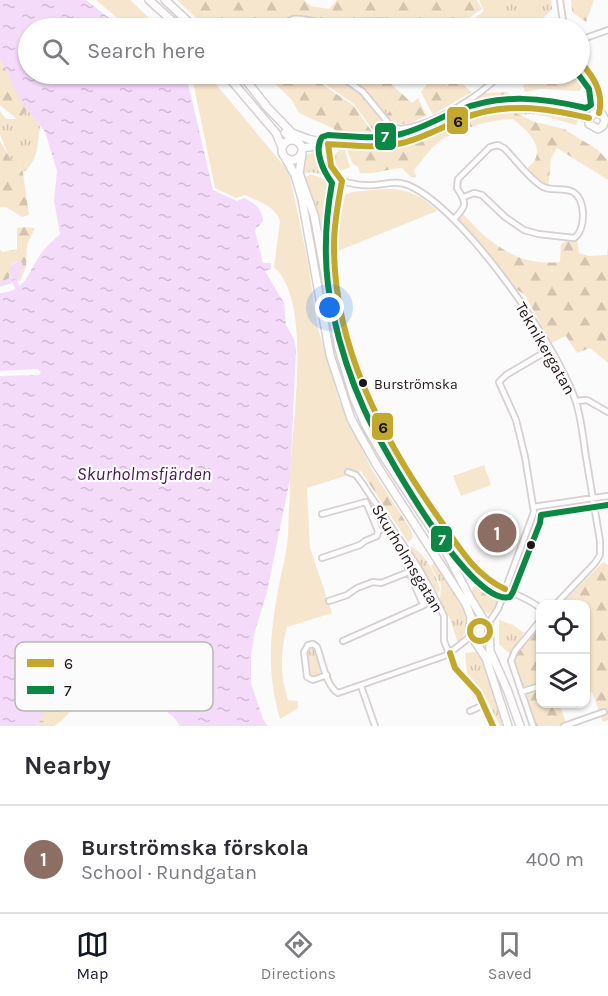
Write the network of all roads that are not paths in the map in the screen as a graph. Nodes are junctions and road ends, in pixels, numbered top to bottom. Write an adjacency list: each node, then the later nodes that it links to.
1 (149, 0): 4 (main road)
2 (165, 0): 5 (main road)
3 (560, 0): 6 (street)
4 (169, 18)
5 (184, 18)
6 (563, 18)
7 (608, 30): 8 (street)
8 (590, 36)
9 (590, 74): 15 (street)
10 (234, 84): 20 (main road)
11 (249, 84): 14 (main road)
12 (352, 84): 13 (street)
13 (489, 84)
14 (265, 105): 18 (main road); 19 (main road)
15 (599, 113): 16 (main road); 17 (main road)
16 (589, 118): 17 (main road); 19 (main road)
17 (605, 128)
18 (296, 140): 20 (main road); 21 (main road)
19 (328, 144): 21 (main road); 24 (street)
20 (282, 147): 22 (main road)
21 (302, 151): 22 (main road); 23 (main road)
22 (286, 159): 23 (main road)
23 (297, 174): 25 (main road)
24 (342, 181): 27 (street, Teknikergatan); 45 (street)
25 (300, 183): 51 (main road); 52 (main road)
26 (464, 196): 26 (street); 27 (street)
27 (454, 219): 29 (street, Teknikergatan)
28 (540, 355): 35 (street)
29 (576, 401): 30 (street); 33 (street, Teknikergatan)
30 (608, 412)
31 (348, 472): 34 (street, Skurholmsgatan)
32 (608, 496): 33 (street)
33 (593, 498): 35 (street); 40 (street, Teknikergatan)
34 (376, 504): 36 (street); 38 (street, Skurholmsgatan)
35 (533, 507): 45 (street)
36 (368, 508): 37 (street); 39 (street)
37 (322, 514)
38 (390, 526): 39 (street); 43 (street, Skurholmsgatan)
39 (378, 531): 42 (street)
40 (600, 555): 41 (street); 47 (street)
41 (606, 557)
42 (322, 558)
43 (413, 560): 44 (street); 46 (street, Skurholmsgatan)
44 (409, 572): 48 (street); 49 (street)
45 (506, 590): 50 (street); 51 (street)
46 (434, 597): 49 (street); 57 (street, Skurholmsgatan)
47 (560, 600)
48 (329, 601)
49 (422, 602): 56 (street)
50 (536, 605)
51 (486, 623): 52 (main road); 54 (main road)
52 (470, 626): 55 (main road)
53 (536, 626): 61 (street)
54 (490, 633): 55 (main road); 68 (main road)
55 (472, 638): 57 (street); 67 (main road)
56 (344, 641)
57 (450, 653): 59 (street); 62 (street, Skurholmsgatan)
58 (327, 675): 58 (street); 59 (street)
59 (361, 686): 65 (street)
60 (536, 687): 61 (street)
61 (521, 692): 69 (street)
62 (484, 705): 63 (street); 66 (street, Skurholmsgatan)
63 (470, 711)
64 (604, 712): 70 (street)
65 (375, 726)
66 (493, 726)
67 (508, 726)
68 (520, 726)
69 (532, 726)
70 (564, 726)

